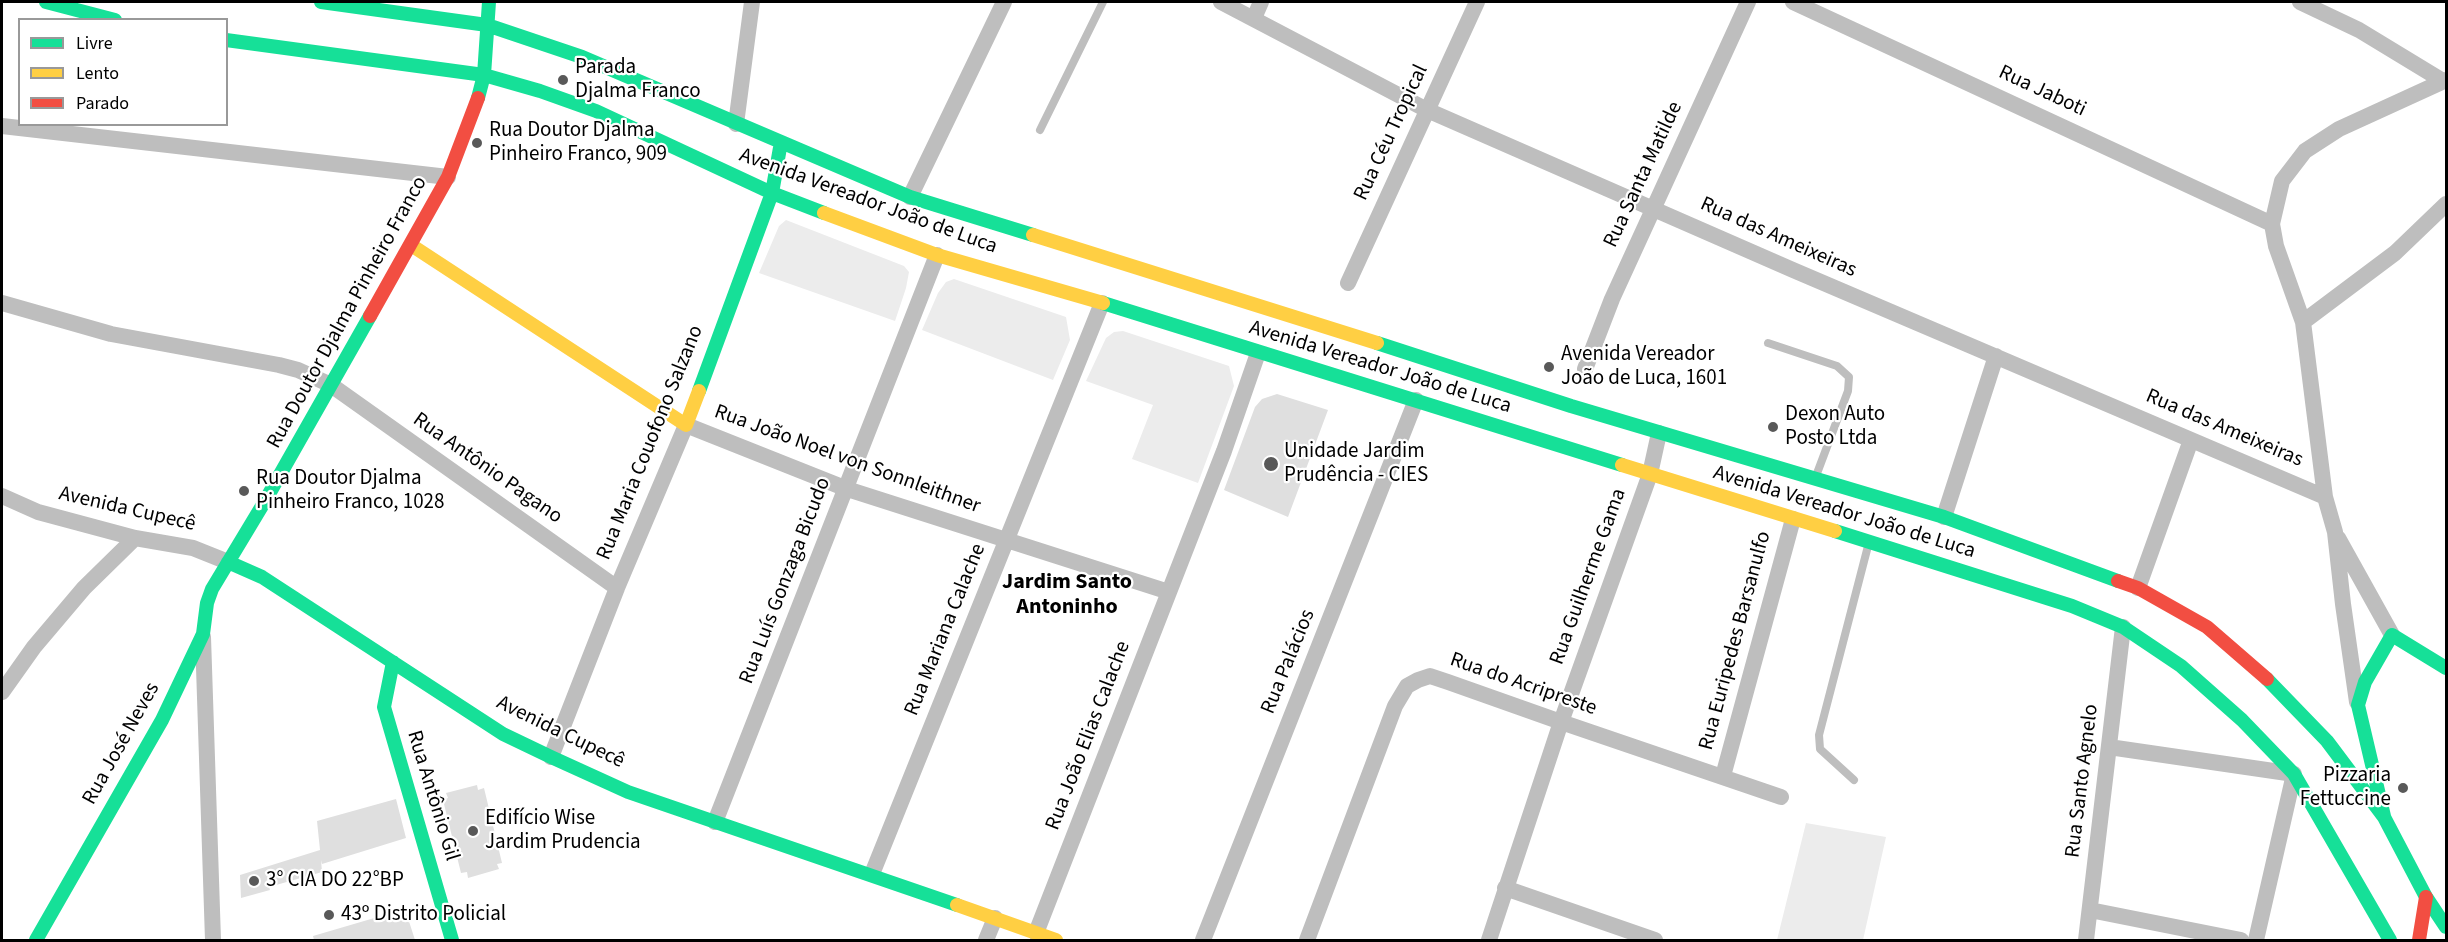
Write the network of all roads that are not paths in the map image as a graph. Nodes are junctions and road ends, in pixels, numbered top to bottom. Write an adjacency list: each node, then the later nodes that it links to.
1 (46, 2): 13 (main road)
2 (321, 2): 15 (main road, Avenida Vereador João de Luca)
3 (489, 2): 15 (main road)
4 (752, 2): 20 (street)
5 (1005, 2): 26 (street)
6 (1103, 2): 22 (lane)
7 (1221, 2): 14 (street, Rua das Ameixeiras)
8 (1261, 2): 14 (street)
9 (1478, 2): 19 (street, Rua Céu Tropical)
10 (1748, 2): 28 (street, Rua Santa Matilde)
11 (1793, 2): 29 (street, Rua Jaboti)
12 (2300, 2): 18 (street)
13 (107, 18)
14 (1254, 18): 19 (street, Rua das Ameixeiras)
15 (487, 25): 17 (main road, Rua Doutor Djalma Pinheiro Franco); 20 (main road, Avenida Vereador João de Luca)
16 (228, 40): 17 (main road, Avenida Vereador João de Luca)
17 (484, 75): 24 (main road, Rua Doutor Djalma Pinheiro Franco); 25 (main road, Avenida Vereador João de Luca)
18 (2445, 80): 29 (street)
19 (1427, 110): 28 (street, Rua das Ameixeiras); 32 (street, Rua Céu Tropical)
20 (736, 124): 23 (main road, Avenida Vereador João de Luca)
21 (2, 126): 24 (street)
22 (1040, 130)
23 (781, 142): 25 (main road, Rua Maria Couofono Salzano); 26 (main road, Avenida Vereador João de Luca)
24 (448, 177): 30 (main road, Rua Doutor Djalma Pinheiro Franco)
25 (772, 193): 31 (main road, Avenida Vereador João de Luca); 42 (main road, Rua Maria Couofono Salzano)
26 (910, 197): 43 (main road, Avenida Vereador João de Luca)
27 (2446, 204): 35 (street)
28 (1653, 207): 38 (street, Rua das Ameixeiras); 39 (street, Rua Santa Matilde)
29 (2272, 224): 35 (street)
30 (411, 245): 40 (main road, Rua Doutor Djalma Pinheiro Franco); 42 (main road, Rua João Noel von Sonnleithner)
31 (937, 255): 34 (main road, Avenida Vereador João de Luca); 47 (street, Rua Luís Gonzaga Bicudo)
32 (1348, 284)
33 (2, 303): 40 (street, Rua Antônio Pagano)
34 (1102, 303): 37 (main road, Avenida Vereador João de Luca); 54 (street, Rua Mariana Calache)
35 (2303, 322): 49 (street)
36 (1768, 343): 46 (lane)
37 (1258, 353): 41 (main road, Avenida Vereador João de Luca); 59 (street, Rua João Elias Calache)
38 (1996, 356): 44 (street, Rua das Ameixeiras); 50 (street)
39 (1585, 369)
40 (331, 386): 56 (main road, Rua Doutor Djalma Pinheiro Franco); 57 (street, Rua Antônio Pagano)
41 (1416, 400): 45 (main road, Avenida Vereador João de Luca); 92 (street, Rua Palácios)
42 (686, 425): 47 (street, Rua João Noel von Sonnleithner); 57 (street, Rua Maria Couofono Salzano)
43 (1659, 433): 45 (street, Rua Guilherme Gama); 46 (main road, Avenida Vereador João de Luca)
44 (2191, 440): 49 (street, Rua das Ameixeiras); 58 (street)
45 (1650, 474): 51 (main road, Avenida Vereador João de Luca); 67 (street, Rua Guilherme Gama)
46 (1815, 480): 50 (main road, Avenida Vereador João de Luca)
47 (847, 489): 54 (street, Rua João Noel von Sonnleithner); 79 (street, Rua Luís Gonzaga Bicudo)
48 (2, 496): 53 (street, Avenida Cupecê)
49 (2325, 497): 52 (street)
50 (1944, 518): 58 (main road, Avenida Vereador João de Luca)
51 (1793, 519): 55 (main road, Avenida Vereador João de Luca); 73 (street, Rua Euripedes Barsanulfo)
52 (2335, 532): 62 (street); 66 (street)
53 (135, 538): 56 (street, Avenida Cupecê); 65 (street)
54 (1006, 542): 59 (street, Rua João Noel von Sonnleithner); 80 (street, Rua Mariana Calache)
55 (1869, 542): 60 (main road, Avenida Vereador João de Luca); 74 (lane)
56 (228, 562): 61 (main road, Rua José Neves); 63 (main road, Avenida Cupecê)
57 (616, 588): 70 (street, Rua Maria Couofono Salzano)
58 (2138, 588): 71 (main road, Avenida Vereador João de Luca)
59 (1169, 592): 86 (street, Rua João Elias Calache)
60 (2123, 627): 69 (street, Rua Santo Agnelo); 72 (main road, Avenida Vereador João de Luca)
61 (203, 634): 87 (main road, Rua José Neves); 88 (street)
62 (2392, 635): 64 (main road); 66 (main road)
63 (393, 662): 70 (main road, Avenida Cupecê); 89 (main road, Rua Antônio Gil)
64 (2446, 668)
65 (2, 692)
66 (2358, 705): 68 (main road)
67 (1561, 722): 73 (street, Rua do Acripreste); 81 (street, Rua Guilherme Gama); 93 (street, Rua do Acripreste)
68 (2367, 740): 71 (main road); 77 (main road)
69 (2109, 747): 72 (street); 83 (street, Rua Santo Agnelo)
70 (551, 757): 79 (main road, Avenida Cupecê)
71 (2343, 761): 77 (main road, Avenida Vereador João de Luca)
72 (2294, 774): 75 (main road, Avenida Vereador João de Luca); 78 (street)
73 (1723, 776): 76 (street, Rua do Acripreste)
74 (1854, 780)
75 (2305, 792): 78 (street); 99 (main road, Avenida Vereador João de Luca)
76 (1781, 797)
77 (2384, 817): 82 (main road)
78 (2285, 819): 98 (street)
79 (715, 822): 80 (main road, Avenida Cupecê)
80 (872, 874): 84 (main road, Avenida Cupecê)
81 (1505, 888): 94 (street, Rua Guilherme Gama); 95 (street)
82 (2426, 897): 85 (main road); 100 (main road)
83 (2090, 910): 96 (street, Rua Santo Agnelo); 97 (street)
84 (995, 918): 86 (main road, Avenida Cupecê); 90 (street)
85 (2446, 927)
86 (1036, 933): 91 (main road, Avenida Cupecê)
87 (36, 940)
88 (213, 940)
89 (452, 940)
90 (986, 940)
91 (1056, 940)
92 (1203, 940)
93 (1307, 940)
94 (1489, 940)
95 (1655, 940)
96 (2086, 940)
97 (2241, 940)
98 (2256, 940)
99 (2390, 940)
100 (2419, 940)

